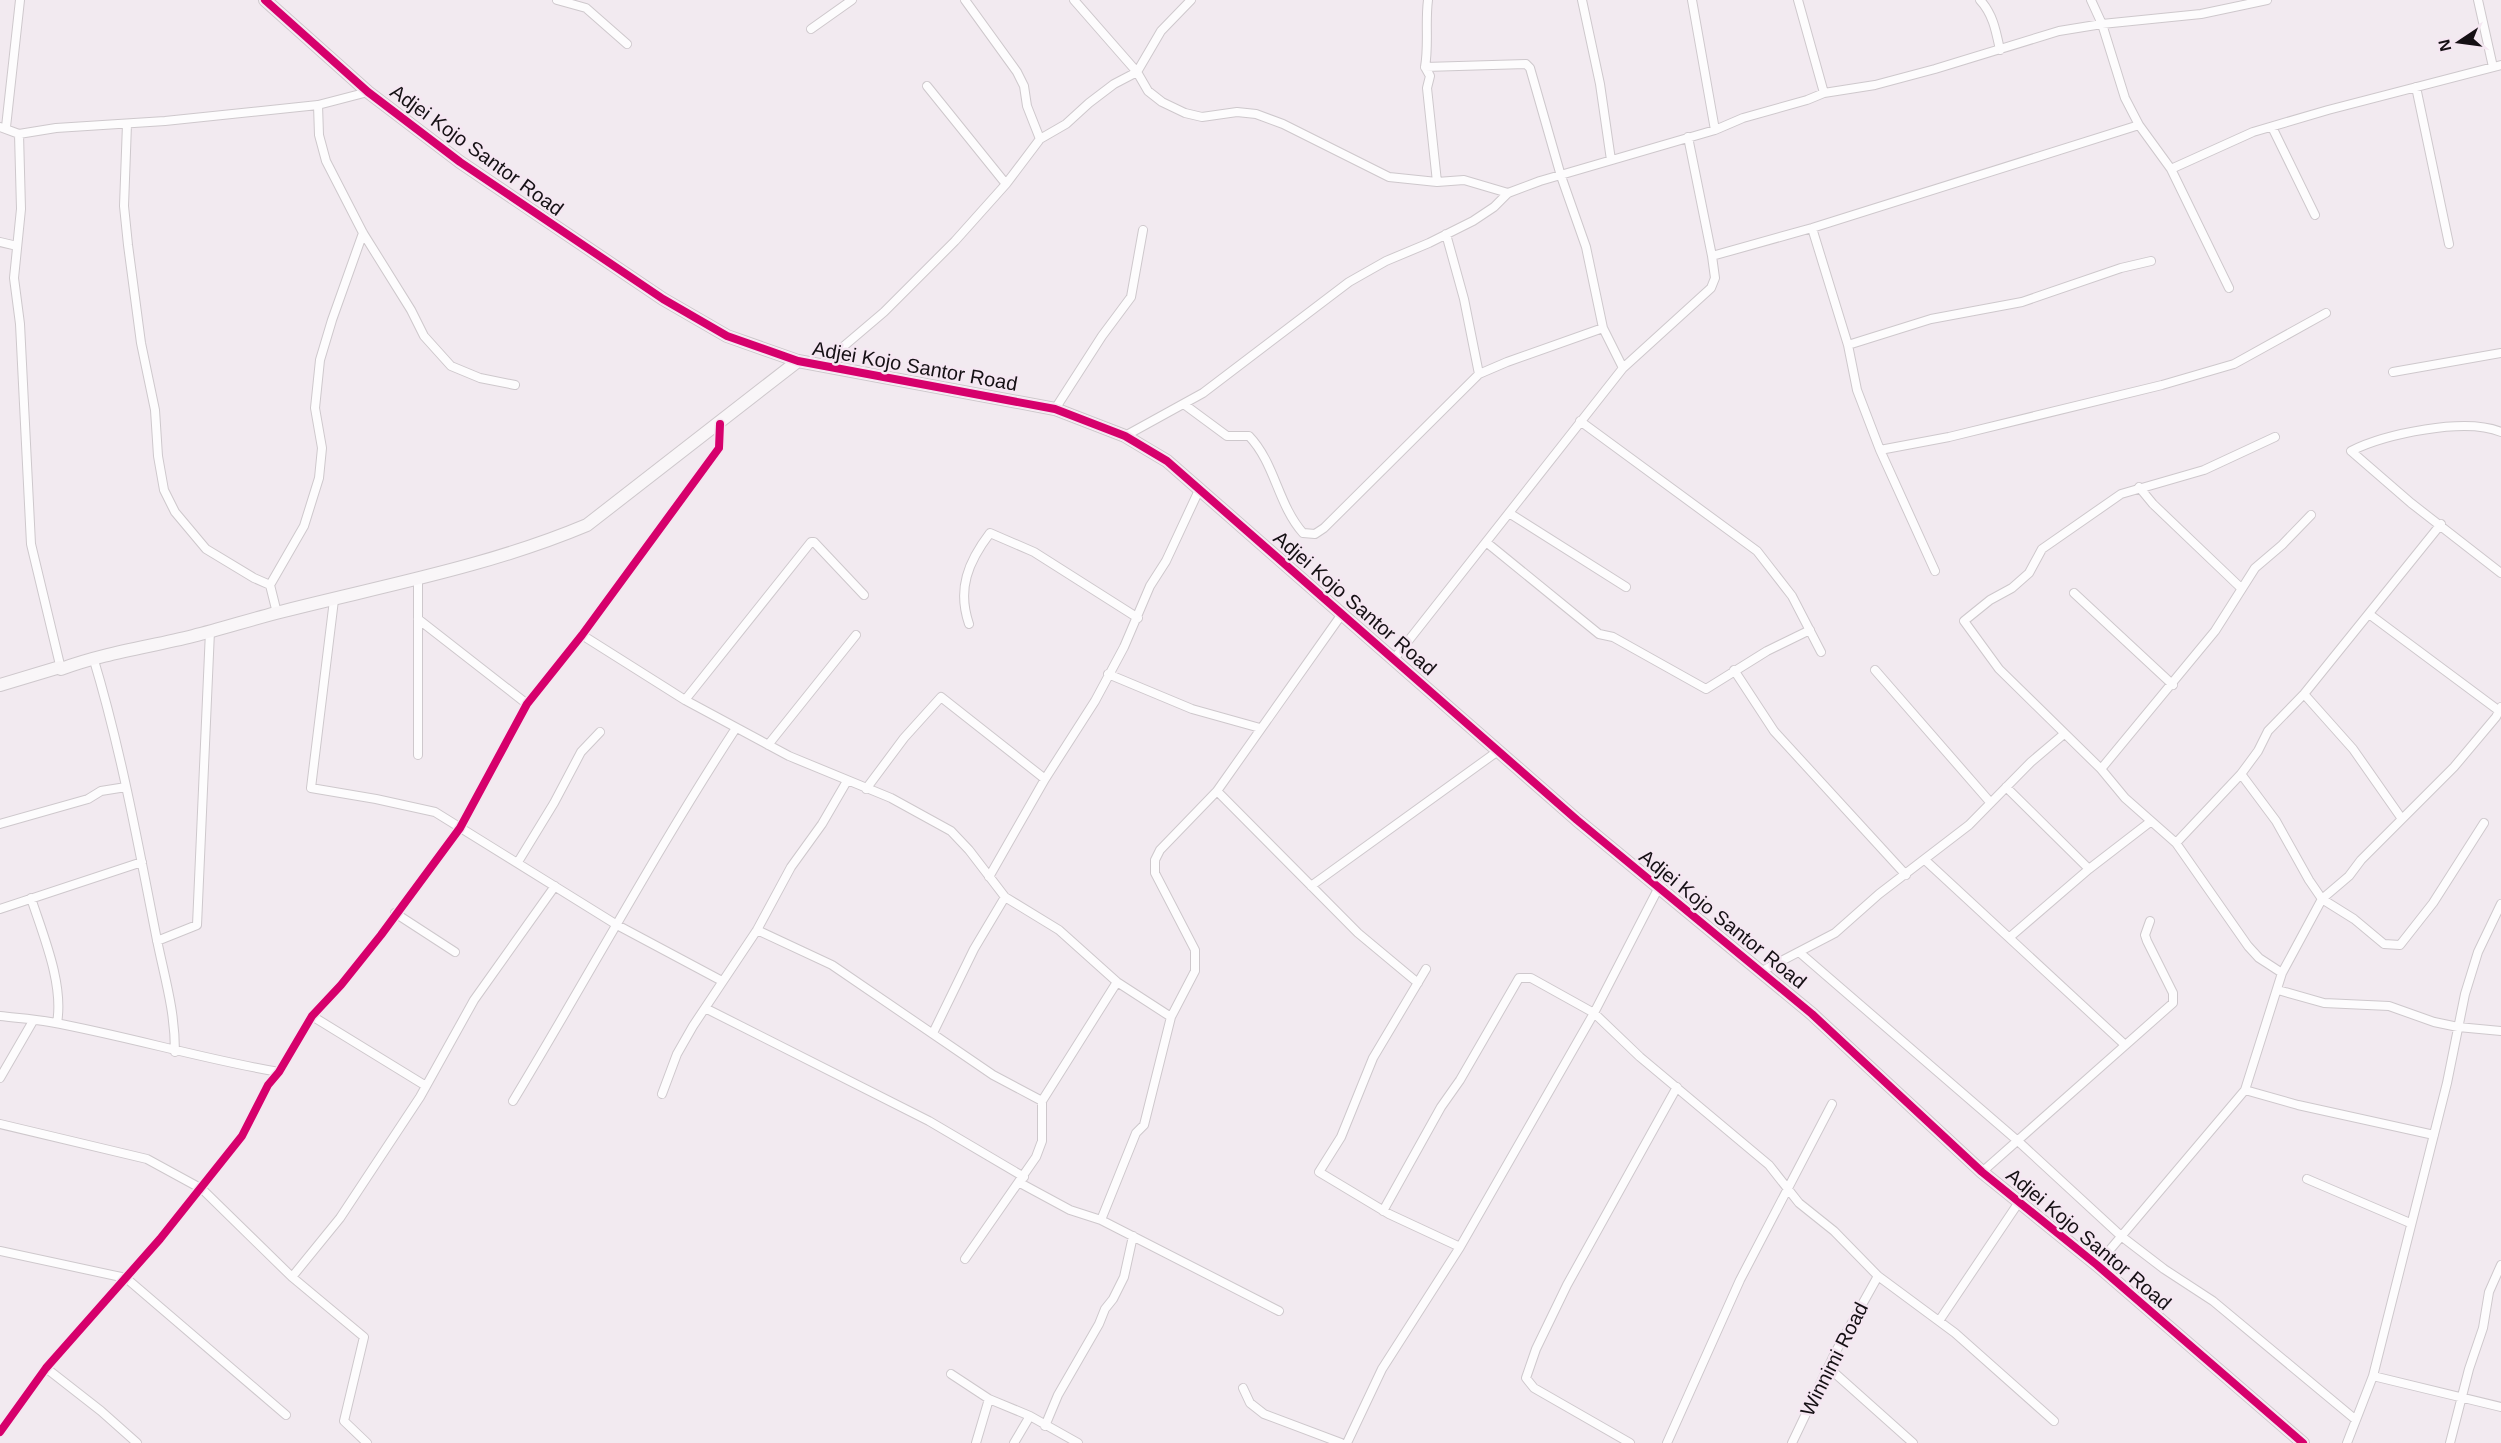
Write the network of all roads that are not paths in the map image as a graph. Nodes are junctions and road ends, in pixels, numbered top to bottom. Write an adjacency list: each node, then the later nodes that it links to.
1 (21, 0): 30 (street)
2 (266, 0): 25 (street, Adjei Kojo Santor Road)
3 (557, 0): 18 (street)
4 (852, 0): 17 (street)
5 (965, 0): 35 (street)
6 (1074, 0): 22 (street)
7 (1191, 0): 22 (street)
8 (1428, 0): 21 (street)
9 (1582, 0): 36 (street)
10 (1692, 0): 32 (street)
11 (1798, 0): 26 (street)
12 (1980, 0): 19 (street)
13 (2091, 0): 16 (street)
14 (2266, 0): 16 (street)
15 (2478, 0): 20 (street)
16 (2102, 24): 19 (street); 29 (street)
17 (811, 29)
18 (627, 44)
19 (2000, 50): 26 (street)
20 (2497, 66): 24 (street)
21 (1425, 67): 38 (street); 39 (street)
22 (1137, 72): 35 (street); 39 (street)
23 (927, 86): 40 (street)
24 (2416, 87): 31 (street); 48 (street)
25 (368, 92): 27 (street); 57 (street, Adjei Kojo Santor Road)
26 (1824, 93): 32 (street)
27 (318, 105): 28 (street); 45 (street)
28 (128, 124): 33 (street); 80 (street)
29 (2139, 125): 37 (street); 43 (street)
30 (3, 127): 33 (street)
31 (2272, 127): 37 (street); 42 (street)
32 (1715, 130): 34 (street)
33 (19, 134): 49 (street)
34 (1688, 137): 36 (street); 50 (street)
35 (1040, 139): 40 (street)
36 (1611, 160): 38 (street)
37 (2171, 169): 52 (street)
38 (1561, 176): 41 (street); 54 (street)
39 (1437, 182): 41 (street)
40 (1006, 184): 58 (street)
41 (1508, 193): 46 (street)
42 (2315, 215)
43 (1812, 228): 50 (street); 55 (street)
44 (1143, 230): 64 (street)
45 (363, 233): 62 (street); 80 (street)
46 (1446, 234): 61 (street); 63 (street)
47 (0, 242): 49 (street)
48 (2449, 244)
49 (17, 246): 99 (street)
50 (1712, 256): 59 (street)
51 (2151, 261): 55 (street)
52 (2229, 288)
53 (2326, 313): 70 (street)
54 (1602, 328): 59 (street); 61 (street)
55 (1848, 345): 70 (street)
56 (2501, 353): 60 (street)
57 (798, 361): 58 (street, Adjei Kojo Santor Road); 66 (street)
58 (834, 368): 64 (street, Adjei Kojo Santor Road)
59 (1623, 368): 65 (street)
60 (2393, 372)
61 (1479, 374): 63 (street)
62 (515, 385)
63 (1185, 405): 68 (street)
64 (1054, 409): 68 (street, Adjei Kojo Santor Road)
65 (1580, 421): 73 (street); 92 (street)
66 (720, 424): 79 (street); 95 (street)
67 (2501, 432): 75 (street)
68 (1125, 436): 72 (street, Adjei Kojo Santor Road)
69 (2275, 437): 71 (street)
70 (1880, 450): 77 (street)
71 (2139, 487): 82 (street); 112 (street)
72 (1200, 488): 87 (street, Adjei Kojo Santor Road); 89 (street)
73 (1509, 513): 76 (street); 81 (street)
74 (2311, 515): 82 (street)
75 (2441, 524): 78 (street); 88 (street)
76 (1486, 542): 98 (street); 100 (street)
77 (1935, 571)
78 (2501, 573)
79 (418, 580): 85 (street); 90 (street)
80 (270, 585): 86 (street)
81 (1626, 587)
82 (2241, 588): 104 (street)
83 (2074, 593): 104 (street)
84 (864, 595): 106 (street)
85 (334, 600): 86 (street); 129 (street)
86 (277, 613): 93 (street)
87 (1342, 614): 98 (street, Adjei Kojo Santor Road); 110 (street)
88 (2369, 614): 105 (street); 108 (street)
89 (1138, 618): 91 (street); 102 (street)
90 (418, 619): 107 (street); 115 (street)
91 (969, 624)
92 (1810, 630): 96 (street); 100 (street)
93 (210, 631): 97 (street); 150 (street)
94 (856, 634): 113 (street)
95 (582, 635): 106 (street); 107 (street)
96 (1821, 652)
97 (93, 657): 99 (street); 120 (street)
98 (1394, 659): 114 (street, Adjei Kojo Santor Road)
99 (61, 669): 103 (street)
100 (1734, 670): 135 (street)
101 (1875, 670): 124 (street)
102 (1108, 674): 110 (street); 118 (street)
103 (0, 685)
104 (2173, 685): 116 (street)
105 (2304, 694): 117 (street); 125 (street)
106 (685, 700): 109 (street)
107 (527, 704): 129 (street)
108 (2500, 708): 125 (street)
109 (736, 728): 113 (street); 147 (street)
110 (1260, 728): 123 (street)
111 (600, 732): 133 (street)
112 (2064, 734): 116 (street); 121 (street)
113 (768, 745): 119 (street)
114 (1498, 751): 138 (street); 139 (street, Adjei Kojo Santor Road)
115 (418, 755)
116 (2101, 770): 126 (street)
117 (2241, 774): 130 (street); 142 (street)
118 (1045, 779): 122 (street); 136 (street)
119 (847, 781): 122 (street); 148 (street)
120 (126, 787): 128 (street); 132 (street)
121 (2006, 787): 124 (street); 134 (street)
122 (866, 789): 136 (street)
123 (1217, 791): 138 (street); 164 (street)
124 (1990, 802): 131 (street)
125 (2402, 819): 142 (street)
126 (2150, 822): 130 (street); 134 (street)
127 (2484, 823): 142 (street)
128 (0, 824)
129 (460, 828): 133 (street); 145 (street)
130 (2176, 843): 155 (street)
131 (1925, 860): 135 (street); 149 (street)
132 (142, 862): 141 (street); 150 (street)
133 (518, 862): 137 (street)
134 (2089, 869): 149 (street)
135 (1906, 875): 152 (street)
136 (989, 877): 140 (street)
137 (555, 886): 147 (street); 174 (street)
138 (1311, 886): 158 (street)
139 (1659, 887): 154 (street, Adjei Kojo Santor Road); 161 (street)
140 (1005, 897): 157 (street); 169 (street)
141 (31, 898): 144 (street); 166 (street)
142 (2322, 899): 155 (street)
143 (2501, 904): 167 (street)
144 (0, 909)
145 (395, 913): 151 (street); 163 (street)
146 (2150, 921): 170 (street)
147 (617, 925): 156 (street); 178 (street)
148 (757, 930): 156 (street); 169 (street)
149 (2010, 937): 170 (street)
150 (157, 942): 171 (street)
151 (455, 952)
152 (1799, 952): 154 (street); 183 (street)
153 (1426, 969): 158 (street)
154 (1762, 971): 184 (street, Adjei Kojo Santor Road)
155 (2282, 973): 159 (street)
156 (722, 981): 160 (street)
157 (1117, 982): 164 (street); 179 (street)
158 (1419, 983): 190 (street)
159 (2278, 990): 167 (street); 176 (street)
160 (705, 1008): 177 (street); 186 (street)
161 (1594, 1013): 175 (street); 190 (street); 195 (street)
162 (0, 1016): 165 (street)
163 (312, 1016): 172 (street); 174 (street)
164 (1171, 1017): 191 (street)
165 (33, 1021): 166 (street); 173 (street)
166 (57, 1023): 171 (street)
167 (2457, 1027): 168 (street); 182 (street)
168 (2501, 1031)
169 (933, 1033): 179 (street)
170 (2124, 1044): 183 (street)
171 (175, 1052): 172 (street)
172 (279, 1072): 188 (street)
173 (0, 1078)
174 (426, 1086): 201 (street)
175 (1677, 1087): 187 (street); 226 (street)
176 (2245, 1090): 182 (street); 194 (street)
177 (662, 1094)
178 (513, 1101)
179 (1042, 1101): 186 (street)
180 (1832, 1104): 187 (street)
181 (0, 1124): 188 (street)
182 (2434, 1135): 192 (street)
183 (2019, 1142): 184 (street); 194 (street)
184 (1982, 1172): 189 (street, Adjei Kojo Santor Road)
185 (2307, 1179): 192 (street)
186 (1022, 1180): 191 (street); 197 (street)
187 (1787, 1188): 200 (street); 227 (street)
188 (202, 1189): 201 (street); 202 (street)
189 (2019, 1202): 198 (street, Adjei Kojo Santor Road); 204 (street)
190 (1383, 1211): 195 (street)
191 (1101, 1220): 193 (street)
192 (2410, 1223): 208 (street)
193 (1133, 1236): 203 (street); 218 (street)
194 (2121, 1236): 198 (street); 216 (street)
195 (1460, 1247): 225 (street)
196 (0, 1251): 202 (street)
197 (965, 1259)
198 (2097, 1265): 230 (street, Adjei Kojo Santor Road)
199 (2501, 1265): 210 (street)
200 (1878, 1275): 204 (street); 206 (street, Winnimi Road)
201 (292, 1277): 220 (street)
202 (126, 1278): 205 (street); 213 (street)
203 (1279, 1311)
204 (1939, 1321): 215 (street)
205 (46, 1368): 217 (street); 219 (street)
206 (1829, 1368): 228 (street, Winnimi Road); 229 (street)
207 (951, 1374): 211 (street)
208 (2373, 1376): 210 (street); 216 (street)
209 (1243, 1388): 224 (street)
210 (2461, 1397): 212 (street); 232 (street)
211 (989, 1399): 214 (street); 221 (street)
212 (2501, 1407)
213 (286, 1415)
214 (1030, 1416): 218 (street); 222 (street)
215 (2054, 1420)
216 (2356, 1420): 231 (street)
217 (2, 1426)
218 (1046, 1426): 223 (street)
219 (137, 1443)
220 (367, 1443)
221 (976, 1443)
222 (1014, 1443)
223 (1078, 1443)
224 (1341, 1443)
225 (1347, 1443)
226 (1630, 1443)
227 (1667, 1443)
228 (1791, 1443)
229 (1913, 1443)
230 (2303, 1443)
231 (2347, 1443)
232 (2450, 1443)

